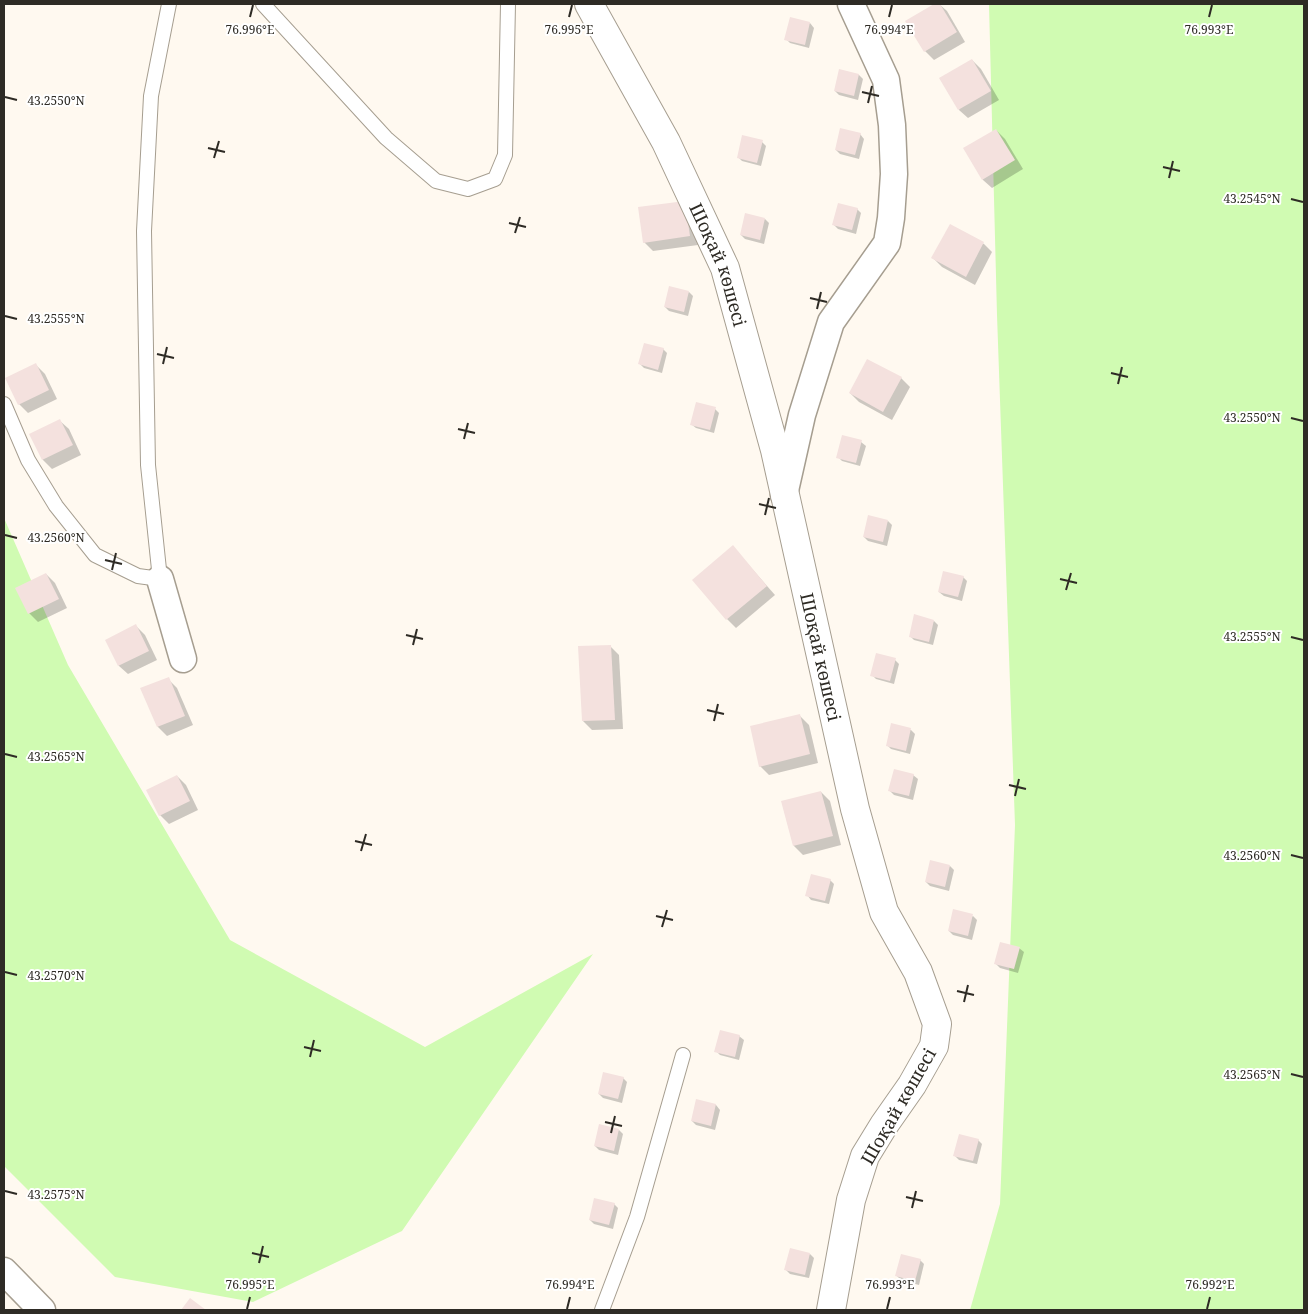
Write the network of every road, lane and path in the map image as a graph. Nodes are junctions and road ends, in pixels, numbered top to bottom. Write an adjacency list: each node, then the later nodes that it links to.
1 (169, 4): 8 (lane)
2 (263, 4): 3 (lane)
3 (508, 4)
4 (589, 4): 7 (street, Шоқай көшесі)
5 (851, 4): 7 (street)
6 (4, 404): 8 (lane)
7 (784, 494): 14 (street, Шоқай көшесі)
8 (160, 579): 9 (street)
9 (183, 659)
10 (683, 1055): 13 (lane)
11 (4, 1271): 12 (street)
12 (42, 1310)
13 (602, 1310)
14 (832, 1310)

